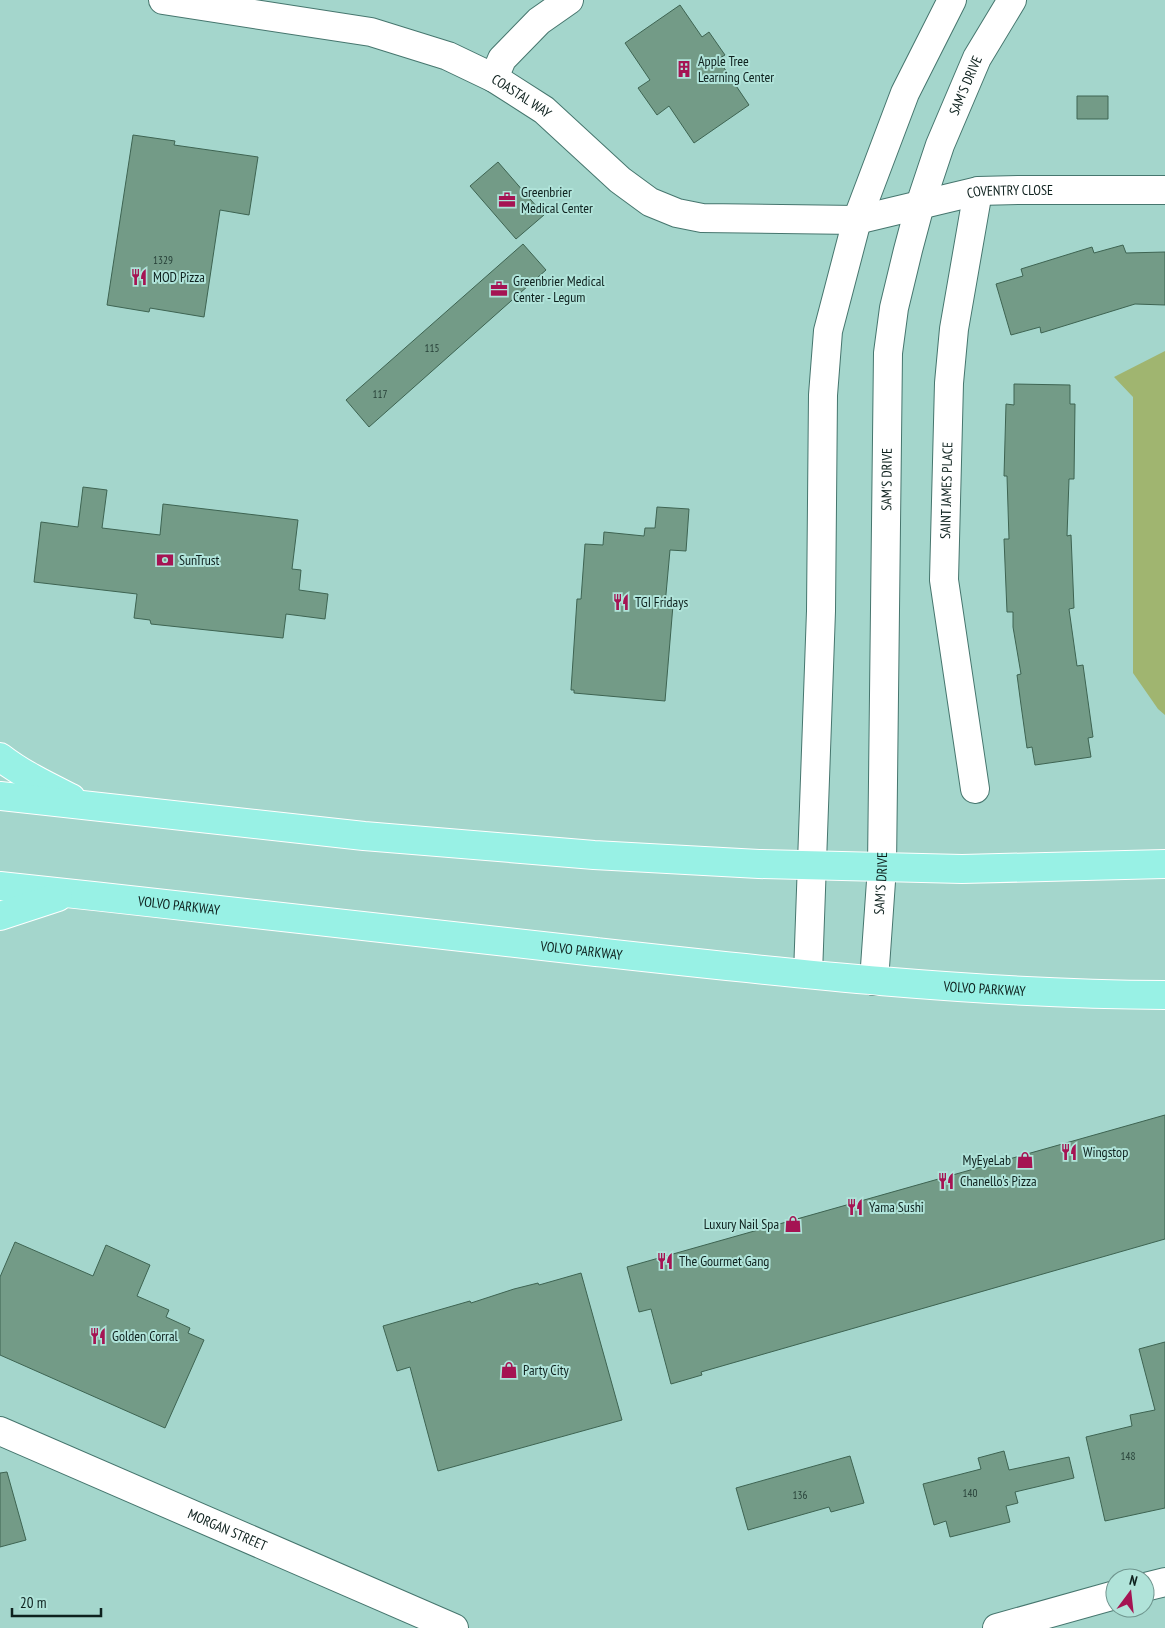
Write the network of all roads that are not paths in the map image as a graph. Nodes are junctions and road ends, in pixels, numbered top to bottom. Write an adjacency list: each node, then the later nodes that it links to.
1 (163, 0): 5 (street, COASTAL WAY)
2 (569, 0): 5 (street)
3 (952, 0): 9 (street)
4 (1012, 0): 8 (street, SAM'S DRIVE)
5 (494, 78): 9 (street, COASTAL WAY)
6 (1165, 190): 7 (street, COVENTRY CLOSE)
7 (978, 192): 8 (street, COVENTRY CLOSE); 11 (street, SAINT JAMES PLACE)
8 (920, 205): 9 (street, COVENTRY CLOSE); 16 (street, SAM'S DRIVE)
9 (857, 220): 15 (street)
10 (0, 756): 13 (main road)
11 (975, 788)
12 (0, 796): 13 (main road)
13 (86, 806): 15 (main road)
14 (1165, 864): 16 (main road)
15 (812, 865): 16 (main road); 20 (street)
16 (882, 867): 21 (street, SAM'S DRIVE)
17 (0, 886): 18 (main road, VOLVO PARKWAY)
18 (67, 893): 19 (main road); 20 (main road, VOLVO PARKWAY)
19 (0, 916)
20 (808, 974): 21 (main road, VOLVO PARKWAY)
21 (874, 981): 22 (main road, VOLVO PARKWAY)
22 (1165, 995)
23 (0, 1431): 25 (street, MORGAN STREET)
24 (1105, 1598): 26 (street)
25 (454, 1628)
26 (996, 1628)

